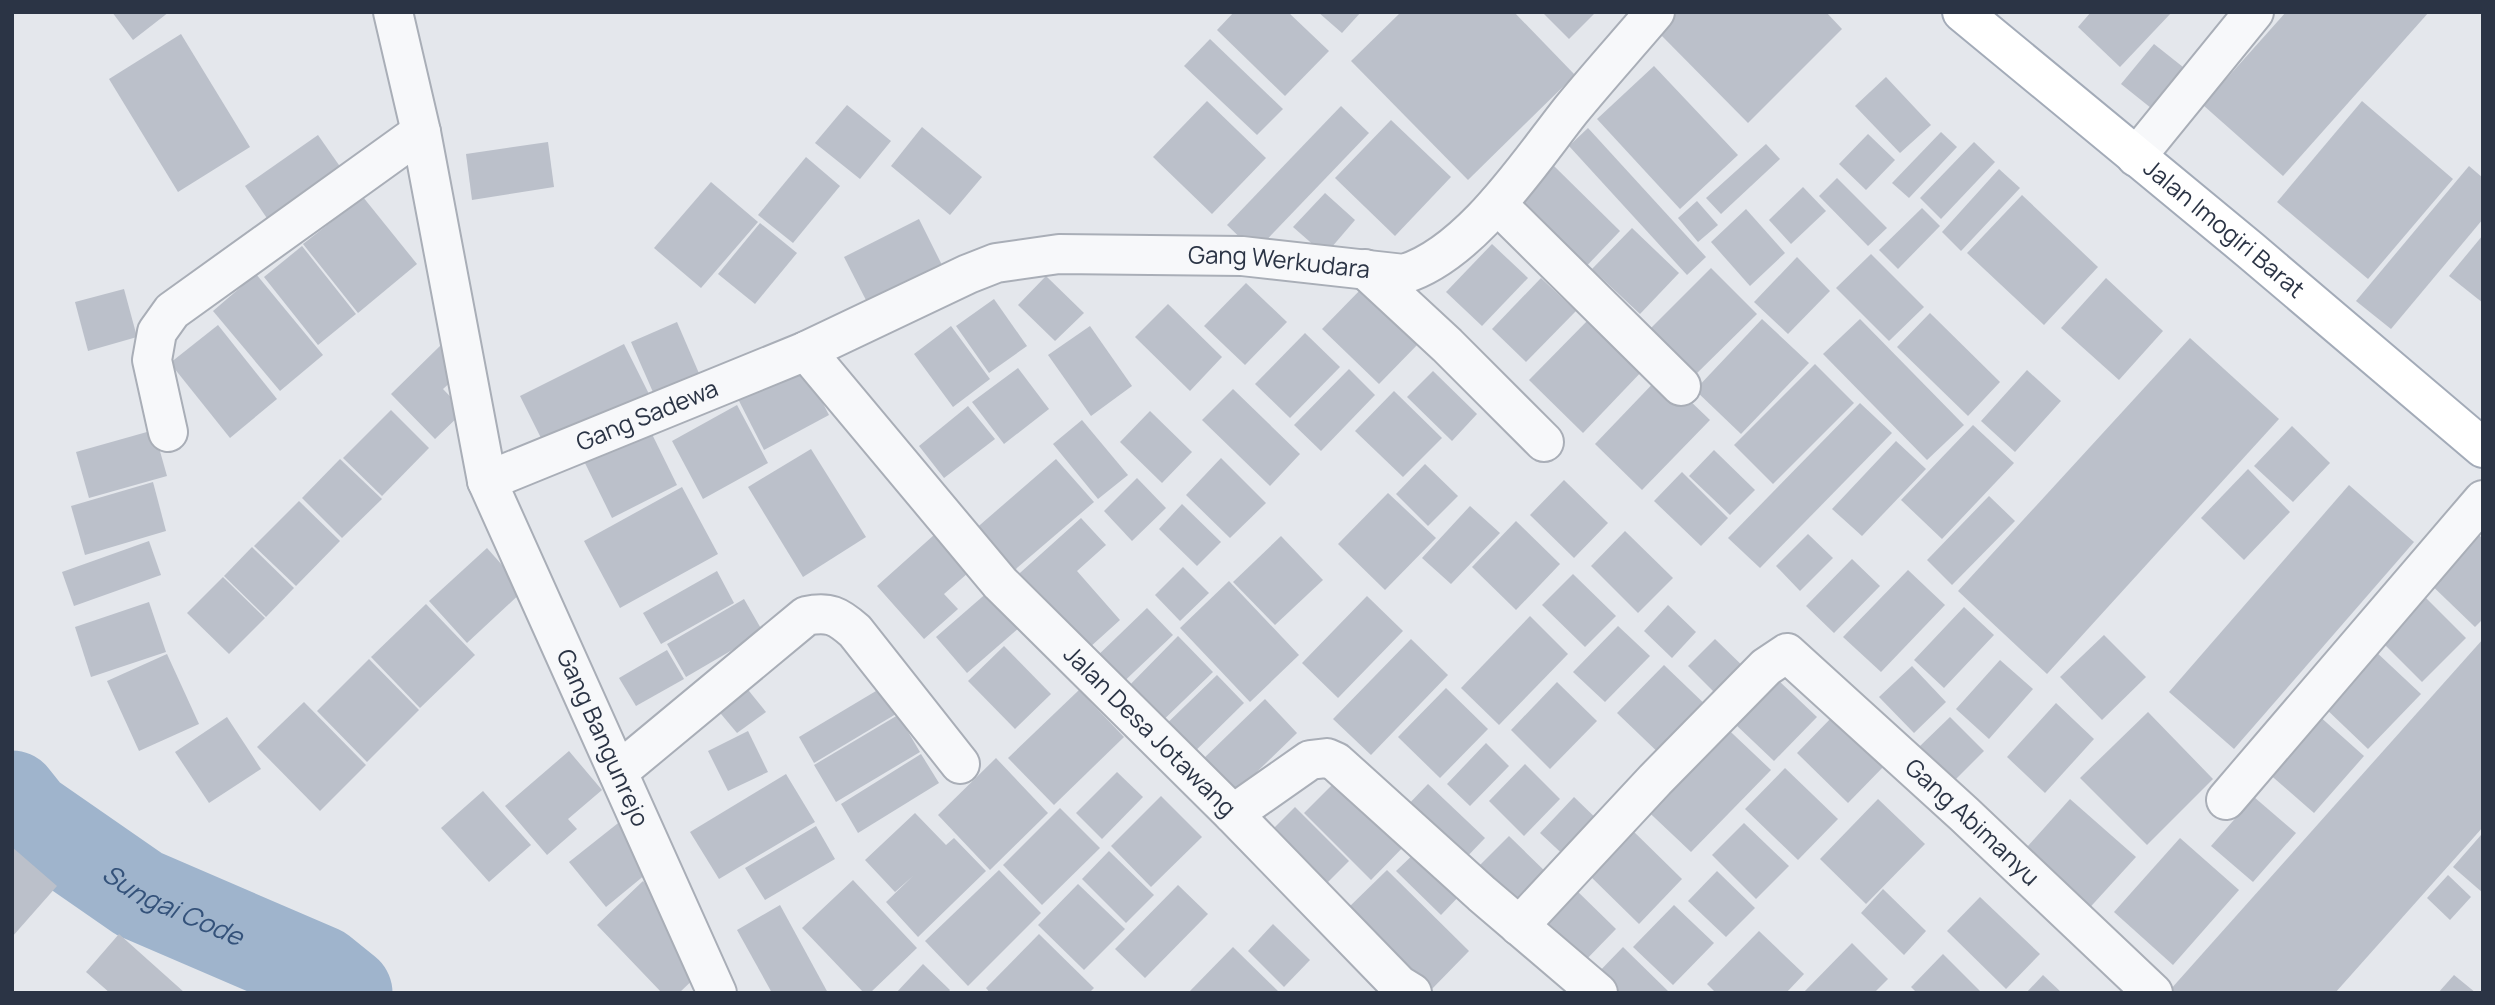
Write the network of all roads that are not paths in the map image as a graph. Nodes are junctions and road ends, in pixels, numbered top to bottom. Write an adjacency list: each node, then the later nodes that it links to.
1 (393, 12): 5 (street, Gang Bangunrejo)
2 (1655, 12): 7 (street, Gang Werkudara)
3 (1962, 12): 6 (main road, Jalan Imogiri Barat)
4 (2254, 12): 6 (street)
5 (421, 132): 11 (street); 14 (street, Gang Bangunrejo)
6 (2136, 157): 13 (main road, Jalan Imogiri Barat)
7 (1497, 204): 8 (street, Gang Werkudara); 10 (street)
8 (1365, 269): 9 (street, Gang Werkudara); 12 (street)
9 (806, 351): 14 (street, Gang Sadewa); 19 (street, Jalan Desa Jotawang)
10 (1681, 386)
11 (168, 432)
12 (1544, 442)
13 (2483, 447)
14 (487, 481): 17 (street, Gang Bangunrejo)
15 (2483, 500): 18 (street)
16 (960, 764): 17 (street)
17 (618, 772): 23 (street, Gang Bangunrejo)
18 (2225, 800)
19 (1233, 814): 20 (street, Jalan Desa Jotawang); 22 (street)
20 (1519, 926): 21 (street, Jalan Desa Jotawang); 24 (street, Gang Abimanyu)
21 (1575, 985)
22 (1400, 990)
23 (717, 993)
24 (2153, 993)

